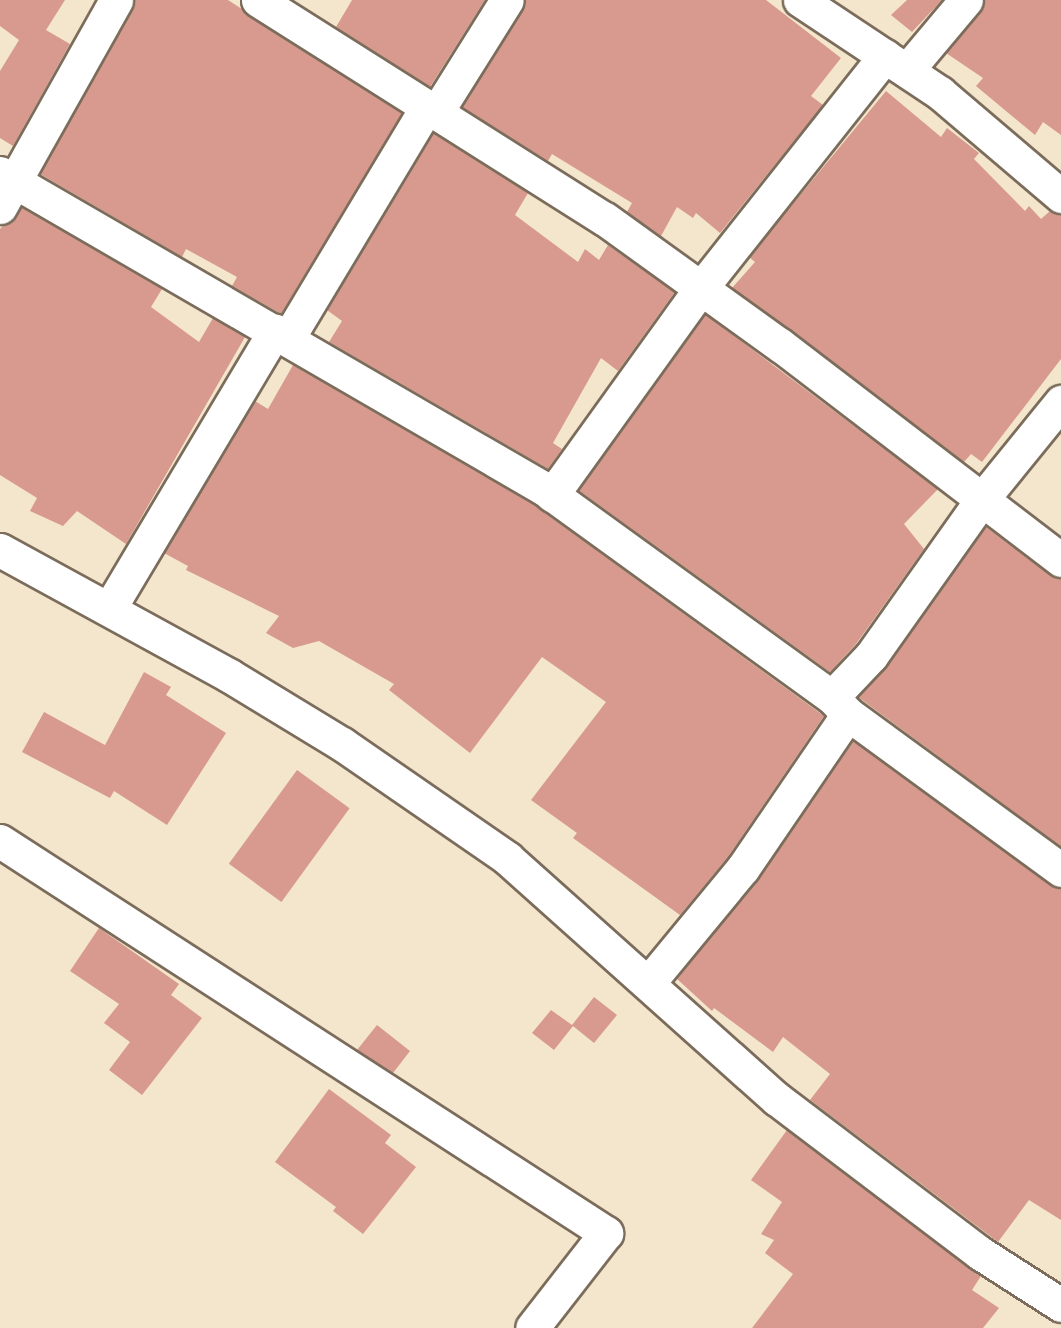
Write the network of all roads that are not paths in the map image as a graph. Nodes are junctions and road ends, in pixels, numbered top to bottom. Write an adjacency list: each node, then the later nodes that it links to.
1 (116, 0): 8 (street)
2 (258, 0): 7 (street)
3 (507, 0): 7 (street)
4 (800, 0): 6 (street)
5 (966, 0): 6 (street)
6 (897, 63): 9 (street); 10 (street)
7 (432, 110): 10 (street); 11 (street)
8 (5, 187): 11 (street)
9 (1061, 196)
10 (700, 288): 13 (street); 14 (street)
11 (281, 335): 13 (street); 17 (street)
12 (1061, 402): 14 (street)
13 (552, 495): 18 (street)
14 (983, 498): 16 (street); 18 (street)
15 (0, 550): 17 (street)
16 (1061, 560)
17 (109, 609): 21 (street)
18 (840, 705): 20 (street); 21 (street)
19 (1, 849): 23 (street)
20 (1061, 870)
21 (649, 982): 22 (street)
22 (1061, 1305)
23 (532, 1328)

